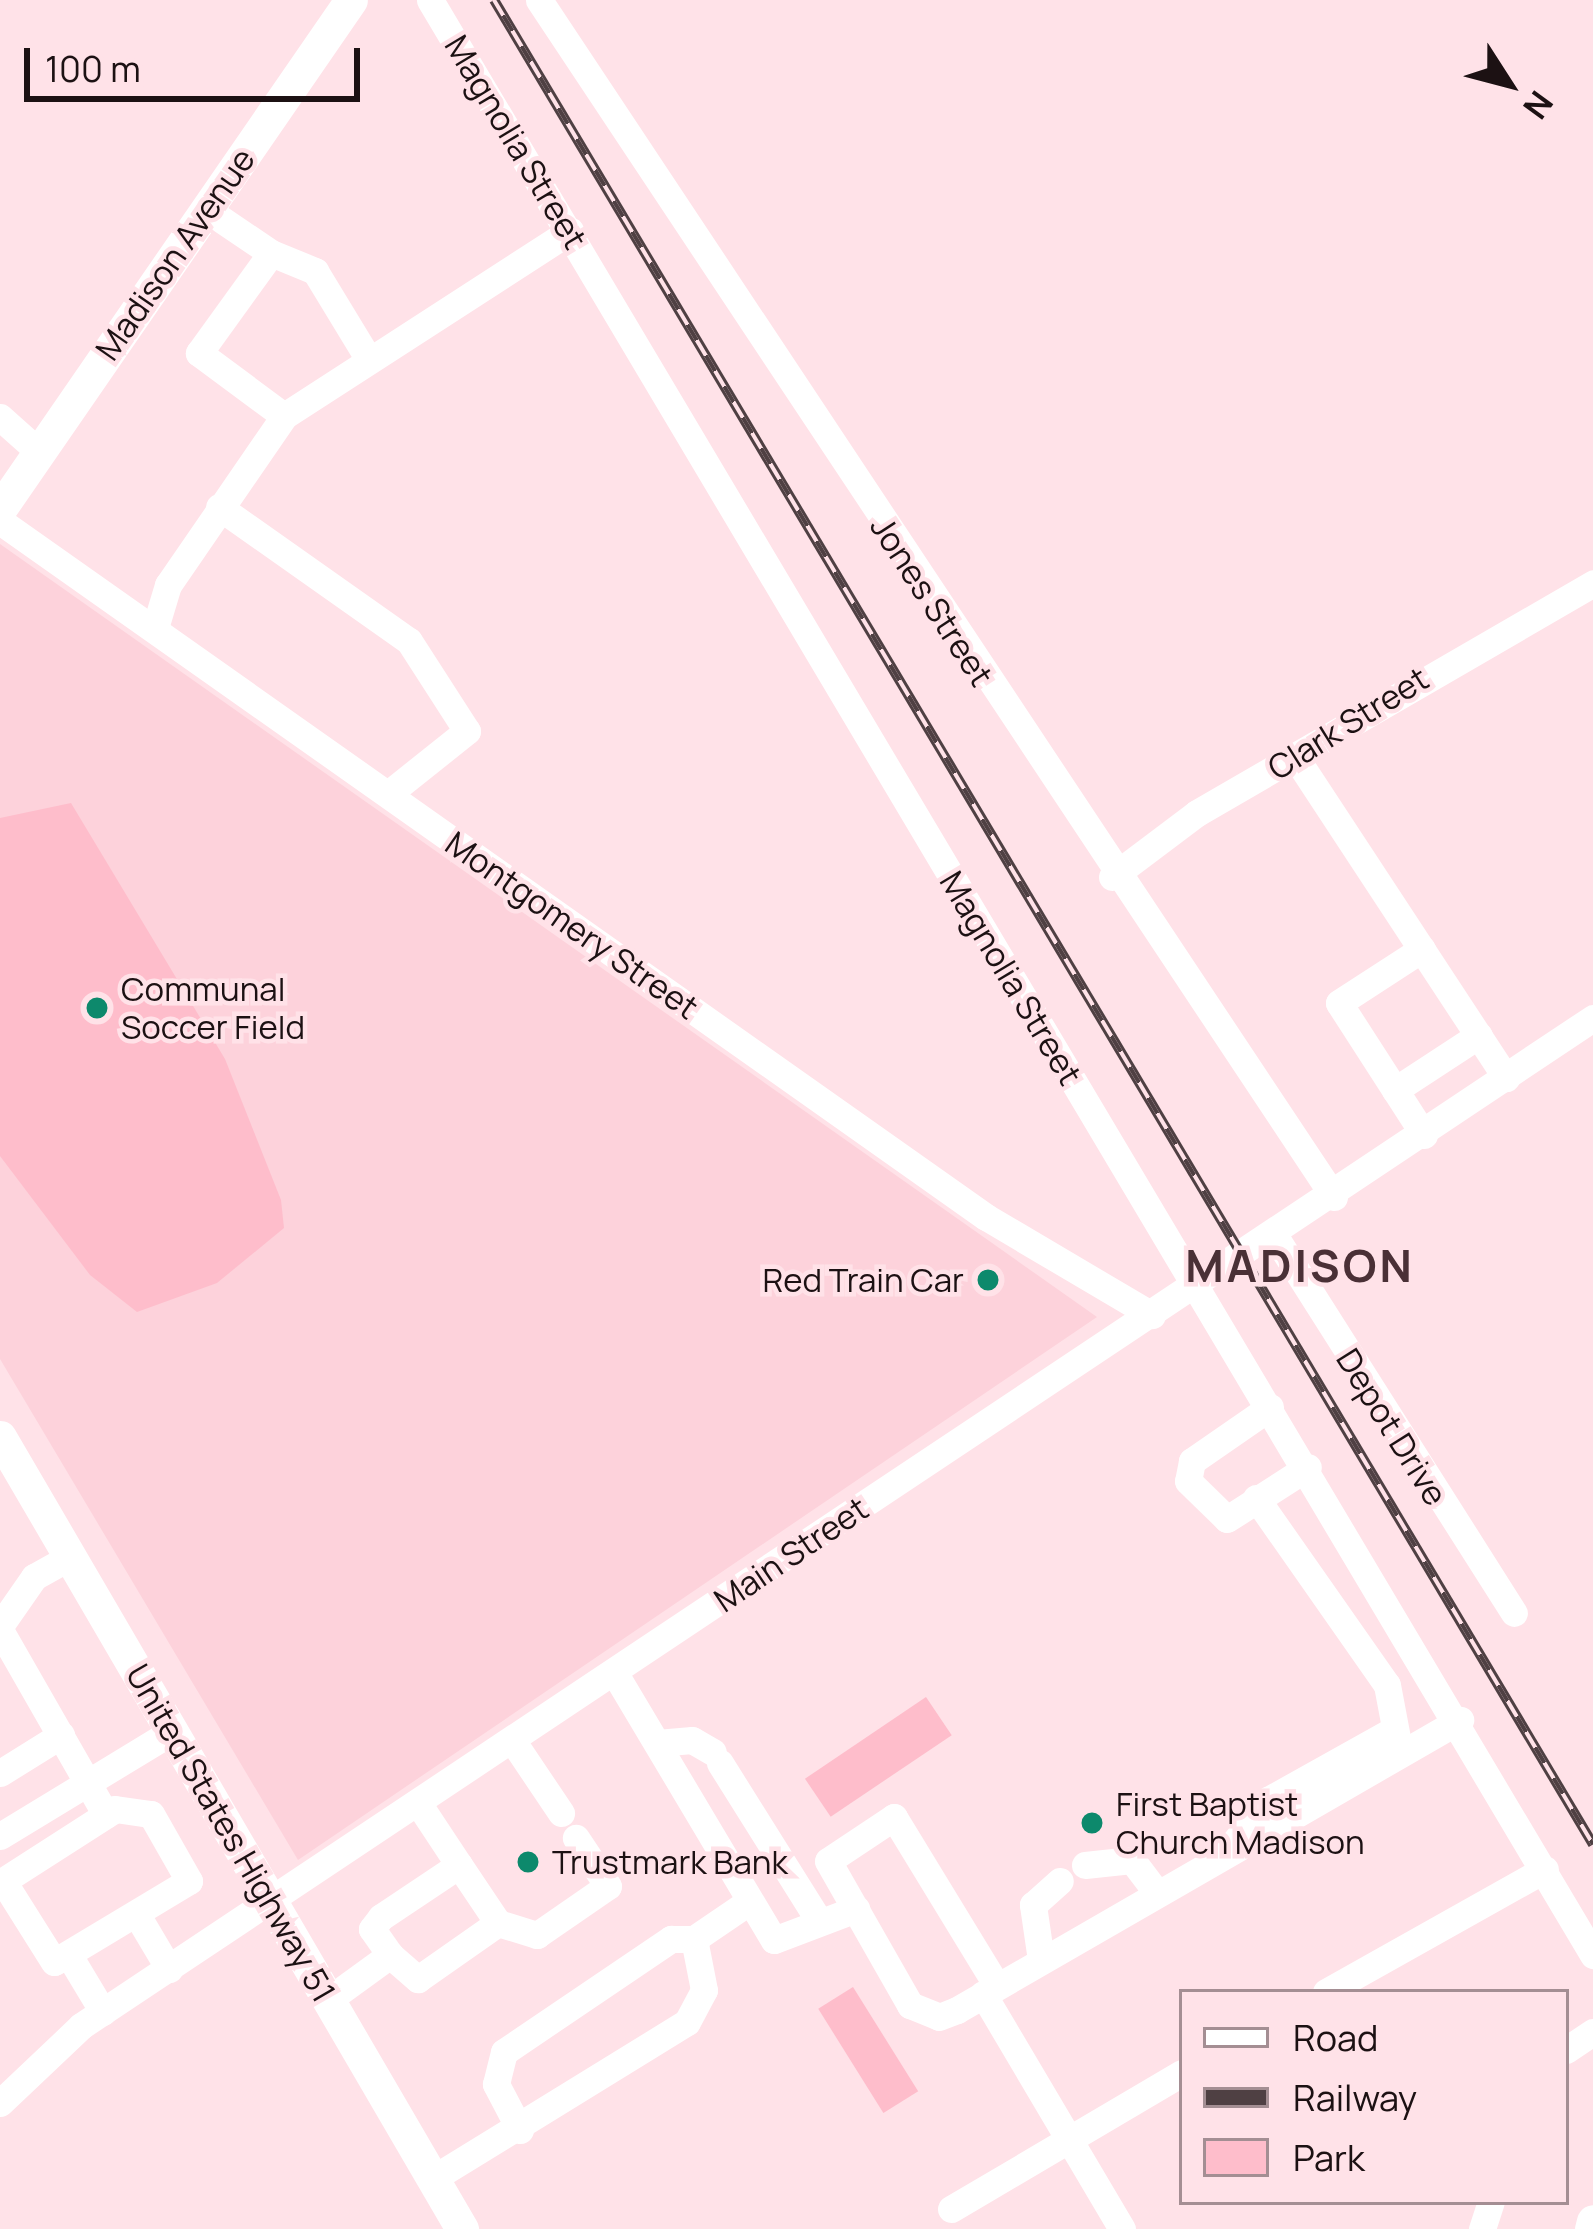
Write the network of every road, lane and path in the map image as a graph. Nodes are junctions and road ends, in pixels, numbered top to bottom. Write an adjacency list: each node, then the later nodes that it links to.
1 (350, 0): 4 (main road, Madison Avenue)
2 (430, 0): 5 (street, Magnolia Street)
3 (539, 0): 18 (street, Jones Street)
4 (206, 209): 6 (street); 10 (main road, Madison Avenue)
5 (570, 231): 7 (street); 27 (street, Magnolia Street)
6 (271, 253): 7 (street); 8 (street)
7 (366, 355): 8 (street)
8 (284, 416): 11 (street)
9 (0, 417): 10 (street)
10 (38, 451): 12 (main road, Madison Avenue)
11 (219, 507): 15 (street); 17 (street)
12 (0, 508)
13 (0, 521): 15 (street, Montgomery Street)
14 (1593, 583): 16 (street, Clark Street)
15 (155, 628): 17 (street, Montgomery Street)
16 (1296, 758): 18 (street, Clark Street); 19 (street)
17 (388, 794): 28 (street, Montgomery Street)
18 (1112, 877): 25 (street, Jones Street)
19 (1422, 949): 21 (street); 23 (street)
20 (1593, 1018): 22 (street, Main Street)
21 (1479, 1035): 22 (street); 23 (street)
22 (1506, 1078): 24 (street, Main Street)
23 (1395, 1090): 24 (street)
24 (1424, 1135): 25 (street, Main Street)
25 (1334, 1197): 26 (street, Main Street)
26 (1276, 1238): 27 (street, Main Street); 34 (street, Depot Drive)
27 (1195, 1288): 28 (street, Main Street); 29 (street, Magnolia Street)
28 (1152, 1315): 36 (street, Main Street)
29 (1270, 1407): 31 (street, Magnolia Street); 32 (street)
30 (0, 1438): 33 (main road, United States Highway 51)
31 (1308, 1467): 32 (street); 37 (street, Magnolia Street)
32 (1256, 1498): 41 (street)
33 (70, 1557): 35 (street); 38 (main road, United States Highway 51)
34 (1514, 1613)
35 (0, 1628): 39 (street)
36 (614, 1672): 40 (street, Main Street); 42 (street)
37 (1460, 1720): 41 (street); 53 (street, Magnolia Street)
38 (171, 1732): 44 (street); 56 (main road, United States Highway 51)
39 (61, 1736): 43 (street); 44 (street)
40 (512, 1740): 45 (street, Main Street); 46 (street)
41 (1396, 1742): 55 (street)
42 (657, 1743): 57 (street); 60 (street)
43 (0, 1773)
44 (87, 1783): 47 (street); 48 (street)
45 (418, 1803): 50 (street); 56 (street, Main Street)
46 (560, 1813)
47 (106, 1815): 52 (street); 59 (street)
48 (0, 1837): 52 (street)
49 (576, 1838): 61 (street)
50 (459, 1864): 61 (street); 63 (street)
51 (1085, 1865): 55 (street)
52 (20, 1867): 65 (street)
53 (1544, 1869): 64 (street, Magnolia Street); 68 (street)
54 (1060, 1881): 66 (street)
55 (1157, 1893): 66 (street)
56 (270, 1902): 67 (street, Main Street); 70 (main road, United States Highway 51)
57 (747, 1904): 60 (street); 62 (street)
58 (856, 1910): 60 (street); 69 (street); 69 (street)
59 (137, 1915): 65 (street); 67 (street)
60 (816, 1916)
61 (498, 1923): 63 (street)
62 (694, 1939): 74 (street); 74 (street)
63 (389, 1955): 70 (street)
64 (1593, 1955)
65 (70, 1957): 71 (street)
66 (1041, 1960): 69 (street)
67 (169, 1969): 71 (street, Main Street)
68 (1331, 1989)
69 (990, 1990): 75 (street)
70 (328, 2000): 76 (main road, United States Highway 51)
71 (103, 2012): 73 (street, Main Street)
72 (1179, 2075): 75 (street)
73 (0, 2103)
74 (520, 2130): 76 (street)
75 (1070, 2141): 77 (street); 79 (street)
76 (432, 2179): 78 (main road, United States Highway 51)
77 (951, 2209)
78 (461, 2229)
79 (1122, 2229)

